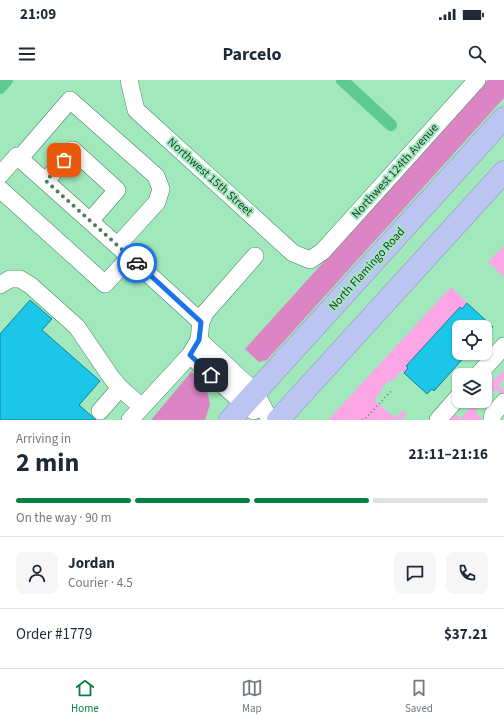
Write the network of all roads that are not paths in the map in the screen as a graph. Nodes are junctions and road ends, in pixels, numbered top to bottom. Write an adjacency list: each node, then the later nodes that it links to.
1 (129, 80): 13 (street, Northwest 15th Street)
2 (477, 80): 13 (street, Northwest 124th Avenue)
3 (504, 118): 21 (highway, North Flamingo Road)
4 (20, 158): 6 (street); 7 (street); 10 (street)
5 (504, 172): 25 (highway)
6 (0, 175)
7 (46, 181): 9 (street); 9 (street)
8 (0, 189): 12 (street)
9 (90, 221): 10 (street)
10 (118, 245): 12 (street)
11 (254, 256): 15 (street)
12 (130, 257): 15 (street)
13 (310, 260)
14 (0, 285): 20 (street)
15 (201, 322): 16 (street)
16 (199, 340): 18 (street); 21 (street)
17 (504, 346): 19 (street)
18 (190, 355): 21 (street); 24 (street)
19 (484, 368)
20 (120, 388): 24 (street); 26 (street)
21 (250, 398): 28 (highway, North Flamingo Road); 29 (street); 30 (street)
22 (504, 402): 33 (street)
23 (452, 404): 32 (street)
24 (142, 407): 27 (street)
25 (296, 410): 31 (highway)
26 (100, 411)
27 (130, 420)
28 (230, 420)
29 (266, 420)
30 (270, 420)
31 (278, 420)
32 (438, 420)
33 (492, 420)

